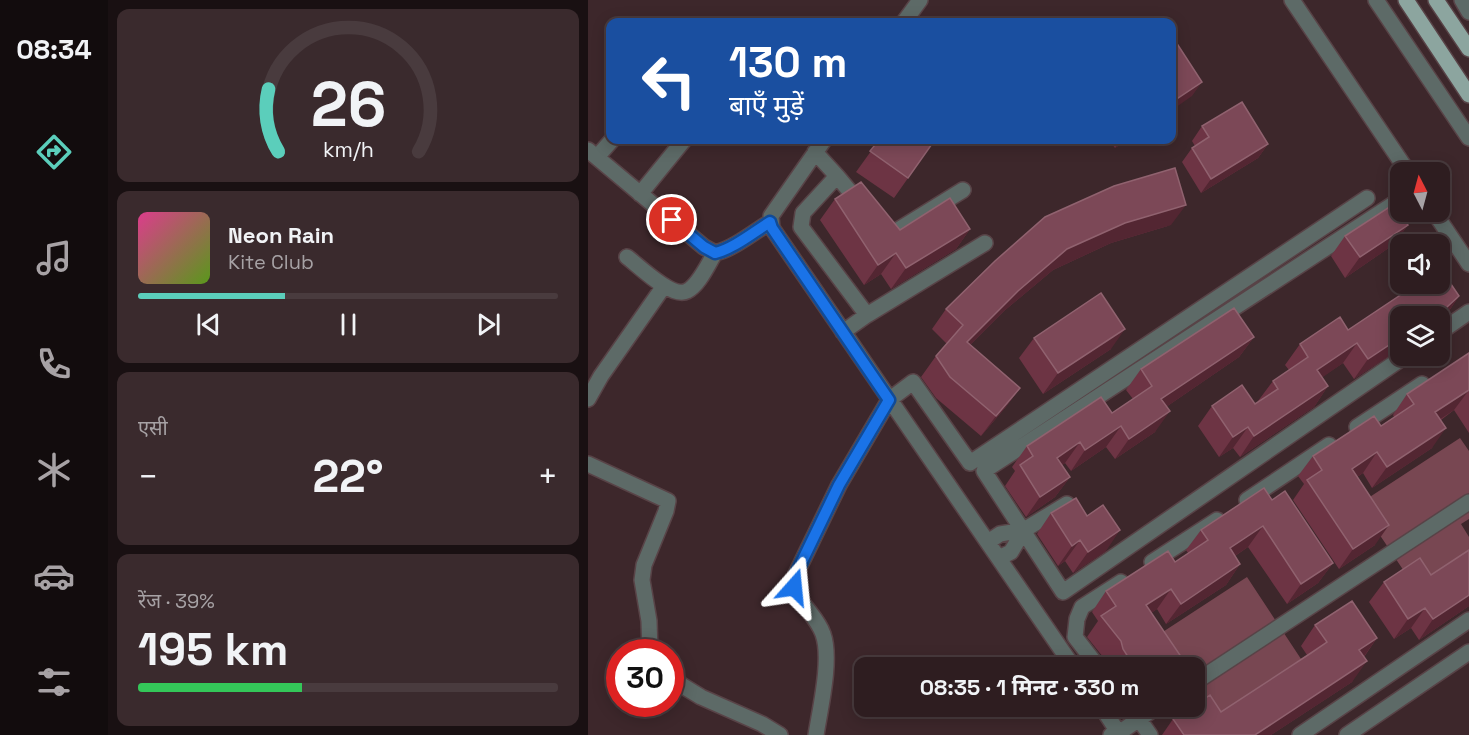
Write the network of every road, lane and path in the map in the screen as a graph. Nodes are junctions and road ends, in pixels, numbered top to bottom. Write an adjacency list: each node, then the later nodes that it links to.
1 (920, 0): 8 (street)
2 (1292, 0): 16 (street)
3 (1376, 0): 11 (street)
4 (1406, 0): 10 (main road)
5 (1436, 0): 9 (main road)
6 (1462, 0): 7 (street)
7 (1469, 12)
8 (907, 18)
9 (1469, 49)
10 (1469, 95)
11 (1469, 138)
12 (607, 144): 15 (street)
13 (681, 144): 19 (street)
14 (820, 146): 17 (street); 22 (street)
15 (593, 154): 19 (street)
16 (1401, 162)
17 (837, 176): 18 (street); 30 (street)
18 (963, 190)
19 (640, 194): 25 (street)
20 (1367, 198): 36 (street)
21 (1390, 206): 40 (street)
22 (770, 222): 25 (street); 32 (street)
23 (1441, 222): 27 (street)
24 (985, 243): 30 (street)
25 (715, 253): 28 (street)
26 (627, 257): 28 (street)
27 (1469, 264)
28 (664, 286): 35 (street)
29 (1469, 312): 31 (street)
30 (867, 315): 32 (street)
31 (1450, 325)
32 (843, 332): 36 (street)
33 (1391, 366): 40 (street)
34 (1438, 374): 47 (street)
35 (588, 399)
36 (889, 400): 41 (street); 55 (street)
37 (588, 464): 44 (street)
38 (1072, 501): 40 (street)
39 (1469, 502): 48 (street)
40 (1024, 530): 41 (street); 42 (street)
41 (988, 542): 42 (street)
42 (999, 558): 46 (street)
43 (1469, 620): 57 (street)
44 (650, 639)
45 (1469, 652): 58 (street)
46 (1066, 657)
47 (1090, 657)
48 (1205, 676)
49 (684, 687): 54 (street)
50 (1107, 717): 53 (street)
51 (1143, 717): 52 (street)
52 (1140, 719): 53 (street); 56 (street)
53 (1117, 734)
54 (780, 735)
55 (816, 735)
56 (1150, 735)
57 (1300, 735)
58 (1347, 735)

